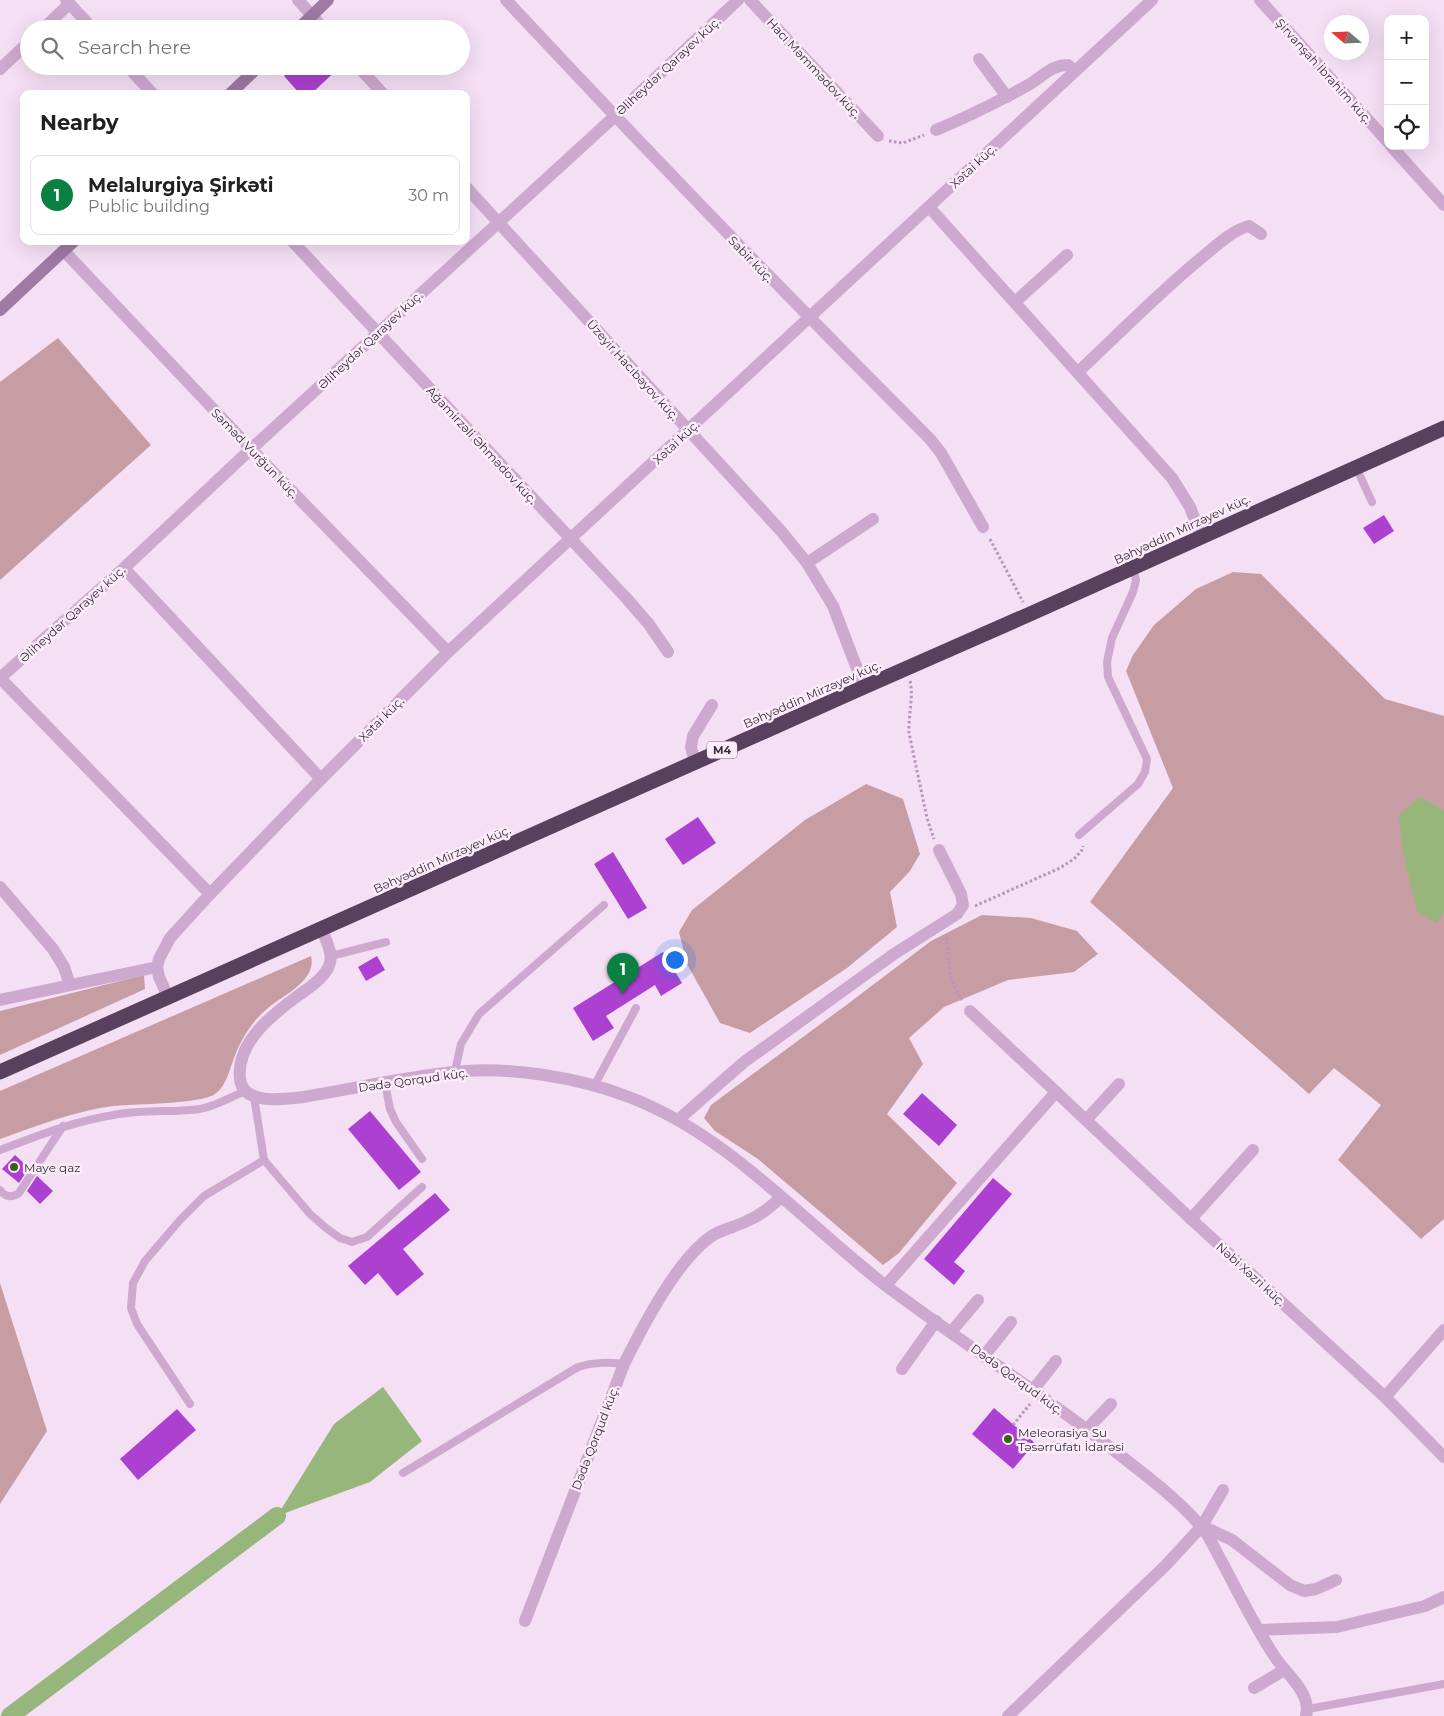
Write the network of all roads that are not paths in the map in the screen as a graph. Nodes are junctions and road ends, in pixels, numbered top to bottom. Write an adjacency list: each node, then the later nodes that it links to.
1 (298, 0): 9 (street)
2 (328, 0): 9 (main road)
3 (506, 0): 25 (street, Sabir küç.)
4 (738, 0): 25 (street, Əliheydər Qarayev küç.)
5 (750, 0): 27 (street, Hacı Məmmədov küç.)
6 (1152, 0): 17 (street, Xətai küç.)
7 (1260, 0): 28 (street, Şirvanşah İbrahim küç.)
8 (68, 2): 10 (street); 11 (street)
9 (312, 15): 12 (main road); 13 (street)
10 (51, 20)
11 (84, 20)
12 (307, 20)
13 (316, 20)
14 (20, 50): 16 (street)
15 (979, 60): 24 (street)
16 (0, 69)
17 (1075, 71): 24 (street); 32 (street, Xətai küç.)
18 (136, 75): 21 (street)
19 (250, 75): 22 (main road)
20 (366, 75): 23 (street)
21 (149, 90)
22 (234, 90)
23 (379, 90)
24 (1006, 97): 26 (street)
25 (614, 116): 33 (street, Əliheydər Qarayev küç.); 41 (street, Sabir küç.)
26 (936, 130)
27 (878, 136)
28 (1384, 138)
29 (1395, 150): 31 (street)
30 (470, 191): 33 (street, Üzeyir Hacıbəyov küç.)
31 (1444, 205)
32 (929, 207): 39 (street); 41 (street, Xətai küç.)
33 (498, 222): 42 (street, Əliheydər Qarayev küç.); 45 (street, Üzeyir Hacıbəyov küç.)
34 (1261, 234): 43 (street)
35 (70, 245): 37 (main road)
36 (296, 245): 42 (street, Ağamirzəli Əhmədov küç.)
37 (64, 251): 40 (main road); 46 (street, Səməd Vurğun küç.)
38 (1067, 255): 39 (street)
39 (1015, 302): 43 (street)
40 (0, 310)
41 (809, 318): 45 (street, Xətai küç.); 50 (street, Sabir küç.)
42 (378, 333): 46 (street, Əliheydər Qarayev küç.); 52 (street, Ağamirzəli Əhmədov küç.)
43 (1078, 372): 51 (street)
44 (1444, 428): 47 (highway, Bəhyəddin Mirzəyev küç. / M4)
45 (688, 430): 52 (street, Xətai küç.); 53 (street, Üzeyir Hacıbəyov küç.)
46 (250, 449): 54 (street, Əliheydər Qarayev küç.); 56 (street, Səməd Vurğun küç.)
47 (1356, 467): 48 (lane); 51 (highway, Bəhyəddin Mirzəyev küç. / M4)
48 (1372, 502)
49 (872, 519): 53 (street)
50 (983, 528)
51 (1201, 536): 55 (highway, Bəhyəddin Mirzəyev küç. / M4)
52 (570, 539): 56 (street, Xətai küç.); 57 (street, Ağamirzəli Əhmədov küç.)
53 (807, 563): 59 (street, Üzeyir Hacıbəyov küç.)
54 (124, 568): 58 (street, Əliheydər Qarayev küç.); 62 (street)
55 (1133, 568): 59 (highway, Bəhyəddin Mirzəyev küç. / M4); 63 (lane)
56 (448, 652): 62 (street, Xətai küç.)
57 (668, 652)
58 (0, 678): 66 (street)
59 (864, 687): 61 (highway, Bəhyəddin Mirzəyev küç. / M4)
60 (712, 705): 61 (street)
61 (695, 762): 68 (highway, Bəhyəddin Mirzəyev küç. / M4)
62 (321, 778): 66 (street, Xətai küç.)
63 (1081, 833)
64 (939, 850): 84 (street)
65 (0, 887): 72 (street)
66 (210, 894): 71 (street, Xətai küç.)
67 (604, 905): 78 (lane)
68 (322, 930): 70 (street); 73 (highway, Bəhyəddin Mirzəyev küç. / M4)
69 (386, 942): 70 (lane)
70 (331, 956): 83 (street)
71 (157, 967): 72 (street); 73 (street)
72 (70, 985): 74 (street)
73 (168, 997): 77 (highway, Bəhyəddin Mirzəyev küç. / M4)
74 (0, 1000)
75 (636, 1008): 81 (lane)
76 (970, 1011): 82 (street, Nəbi Xəzri küç.)
77 (0, 1072)
78 (455, 1072): 79 (street, Dədə Qorqud küç.); 81 (street, Dədə Qorqud küç.)
79 (385, 1083): 83 (street, Dədə Qorqud küç.); 89 (lane)
80 (1119, 1084): 85 (street)
81 (594, 1086): 84 (street, Dədə Qorqud küç.)
82 (1056, 1092): 85 (street, Nəbi Xəzri küç.); 95 (street)
83 (250, 1094): 86 (lane); 90 (lane)
84 (678, 1120): 93 (street, Dədə Qorqud küç.)
85 (1086, 1120): 94 (street, Nəbi Xəzri küç.)
86 (63, 1126): 87 (lane); 92 (lane)
87 (0, 1150)
88 (1252, 1150): 94 (street)
89 (422, 1159)
90 (264, 1160): 91 (lane); 107 (lane)
91 (422, 1186)
92 (0, 1190)
93 (781, 1196): 95 (street, Dədə Qorqud küç.); 103 (street, Dədə Qorqud küç.)
94 (1191, 1219): 106 (street, Nəbi Xəzri küç.)
95 (886, 1285): 97 (street, Dədə Qorqud küç.)
96 (978, 1300): 100 (street)
97 (936, 1321): 100 (street, Dədə Qorqud küç.); 104 (street)
98 (1011, 1322): 101 (street)
99 (1444, 1330): 106 (street)
100 (951, 1332): 101 (street, Dədə Qorqud küç.)
101 (984, 1356): 105 (street, Dədə Qorqud küç.)
102 (1056, 1361): 105 (street)
103 (624, 1364): 111 (lane); 116 (street, Dədə Qorqud küç.)
104 (902, 1369)
105 (1035, 1392): 109 (street, Dədə Qorqud küç.)
106 (1385, 1397): 110 (street, Nəbi Xəzri küç.)
107 (190, 1404)
108 (1111, 1404): 109 (street)
109 (1087, 1430): 113 (street, Dədə Qorqud küç.)
110 (1444, 1457)
111 (403, 1473)
112 (1223, 1490): 113 (street)
113 (1202, 1526): 114 (street); 117 (street); 122 (street)
114 (1336, 1580)
115 (1444, 1597): 117 (street)
116 (525, 1621)
117 (1259, 1630): 118 (street)
118 (1284, 1670): 120 (street); 121 (street)
119 (1444, 1684): 121 (lane)
120 (1254, 1688)
121 (1307, 1712)
122 (1008, 1716)

